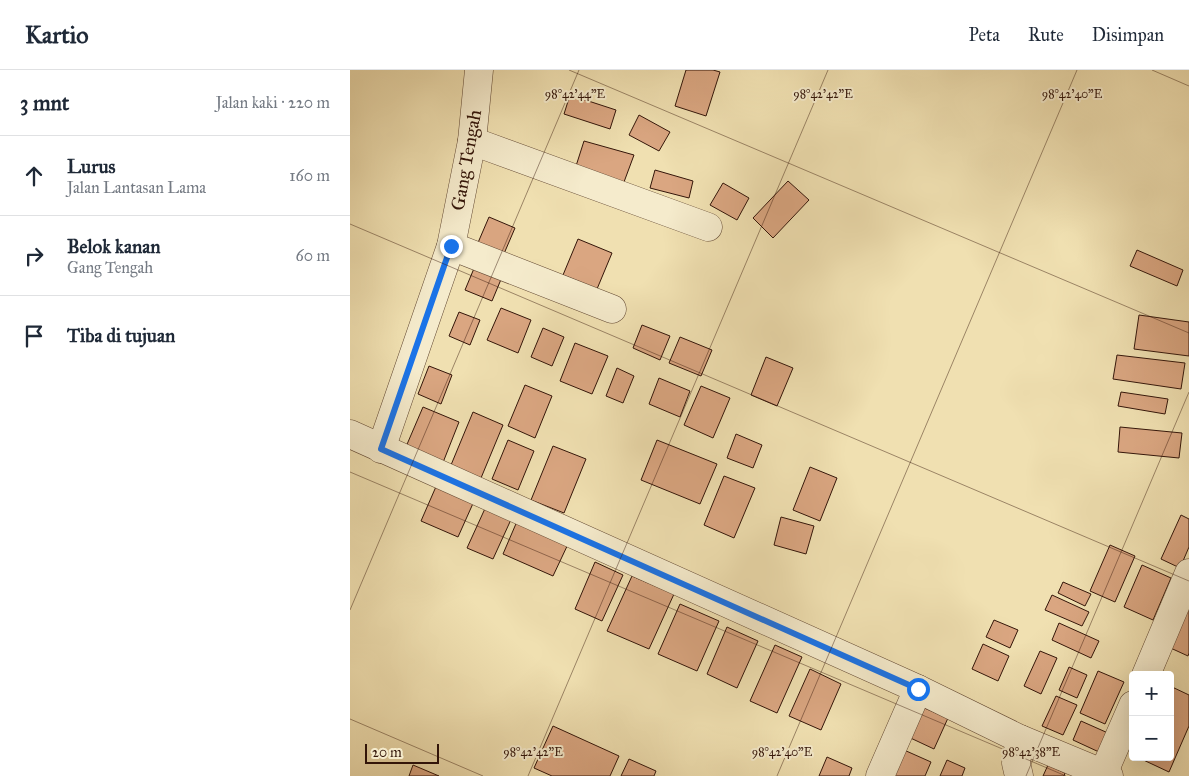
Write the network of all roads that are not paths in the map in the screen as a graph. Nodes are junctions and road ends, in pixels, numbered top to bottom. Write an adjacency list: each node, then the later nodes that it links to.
1 (479, 70): 2 (street, Gang Tengah)
2 (472, 141): 3 (street); 4 (street, Gang Tengah)
3 (708, 227)
4 (451, 246): 5 (street); 7 (street, Gang Tengah)
5 (612, 309)
6 (350, 434): 7 (street)
7 (381, 449): 10 (street)
8 (1189, 572): 9 (street)
9 (1148, 671)
10 (918, 689): 12 (street); 14 (street)
11 (1129, 715): 13 (street)
12 (1020, 739): 13 (street); 15 (street)
13 (1106, 775)
14 (880, 776)
15 (1020, 776)

